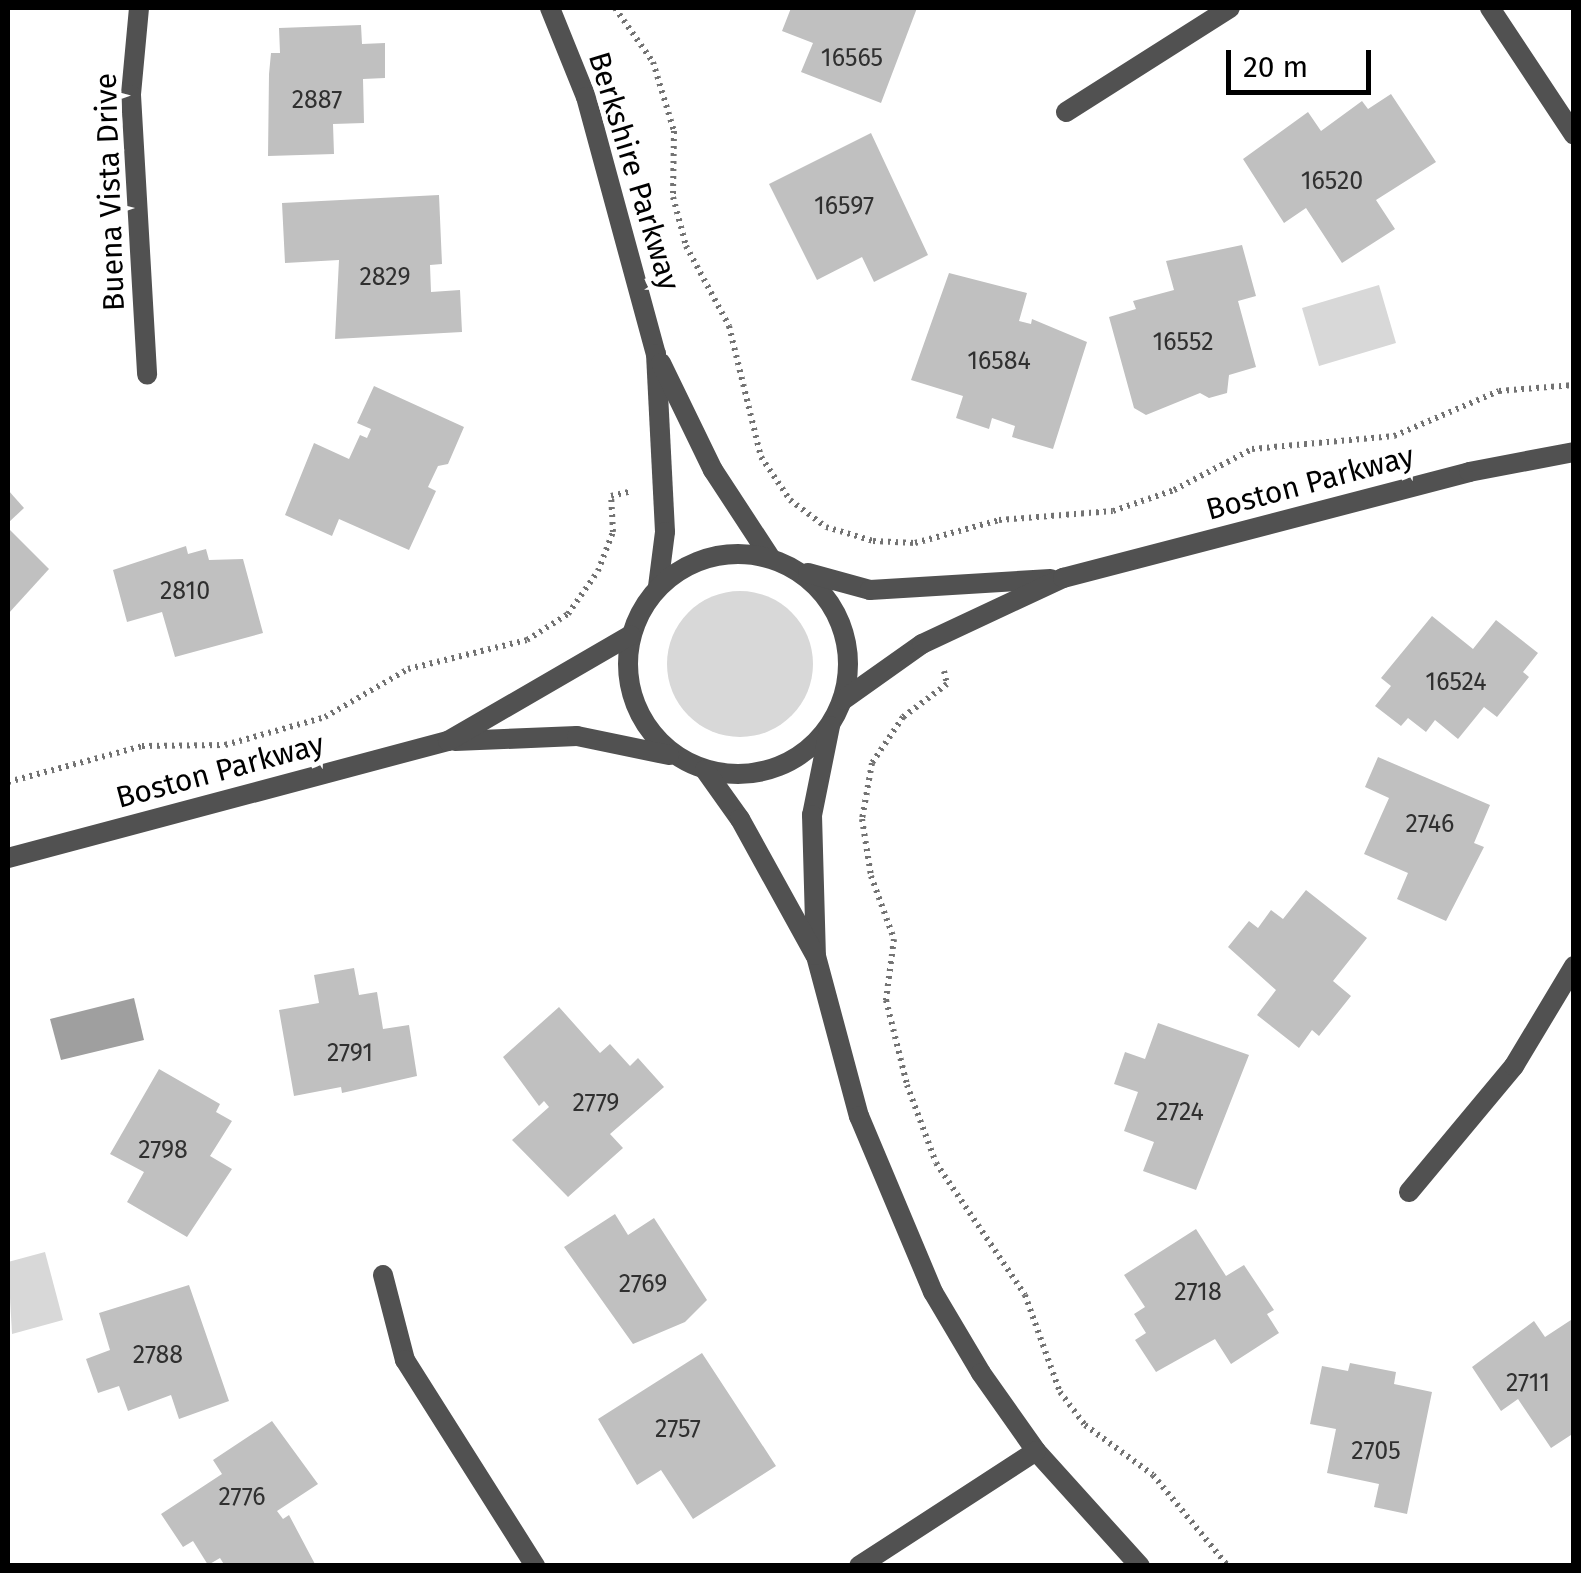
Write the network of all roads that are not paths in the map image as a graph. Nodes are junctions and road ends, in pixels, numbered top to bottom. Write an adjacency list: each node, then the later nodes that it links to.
1 (139, 8): 8 (street, Buena Vista Drive)
2 (550, 8): 7 (street, Berkshire Parkway)
3 (1230, 8): 5 (street)
4 (1490, 8): 6 (street)
5 (1066, 112)
6 (1574, 135)
7 (656, 354): 10 (street, Berkshire Parkway); 13 (street, Berkshire Parkway)
8 (147, 375)
9 (1574, 452): 12 (street, Boston Parkway)
10 (770, 558): 11 (street); 13 (street)
11 (797, 570): 12 (street, Boston Parkway); 15 (street)
12 (1063, 578): 15 (street, Boston Parkway)
13 (658, 586): 14 (street)
14 (631, 635): 17 (street, Boston Parkway); 18 (street)
15 (843, 700): 16 (street)
16 (830, 726): 19 (street); 21 (street)
17 (448, 741): 18 (street, Boston Parkway); 20 (street, Boston Parkway)
18 (679, 758): 19 (street)
19 (704, 770): 21 (street)
20 (8, 858)
21 (816, 956): 25 (street)
22 (1574, 966): 23 (street)
23 (1409, 1192)
24 (383, 1275): 26 (street)
25 (1036, 1451): 27 (street); 28 (street)
26 (534, 1566)
27 (859, 1566)
28 (1140, 1566)

